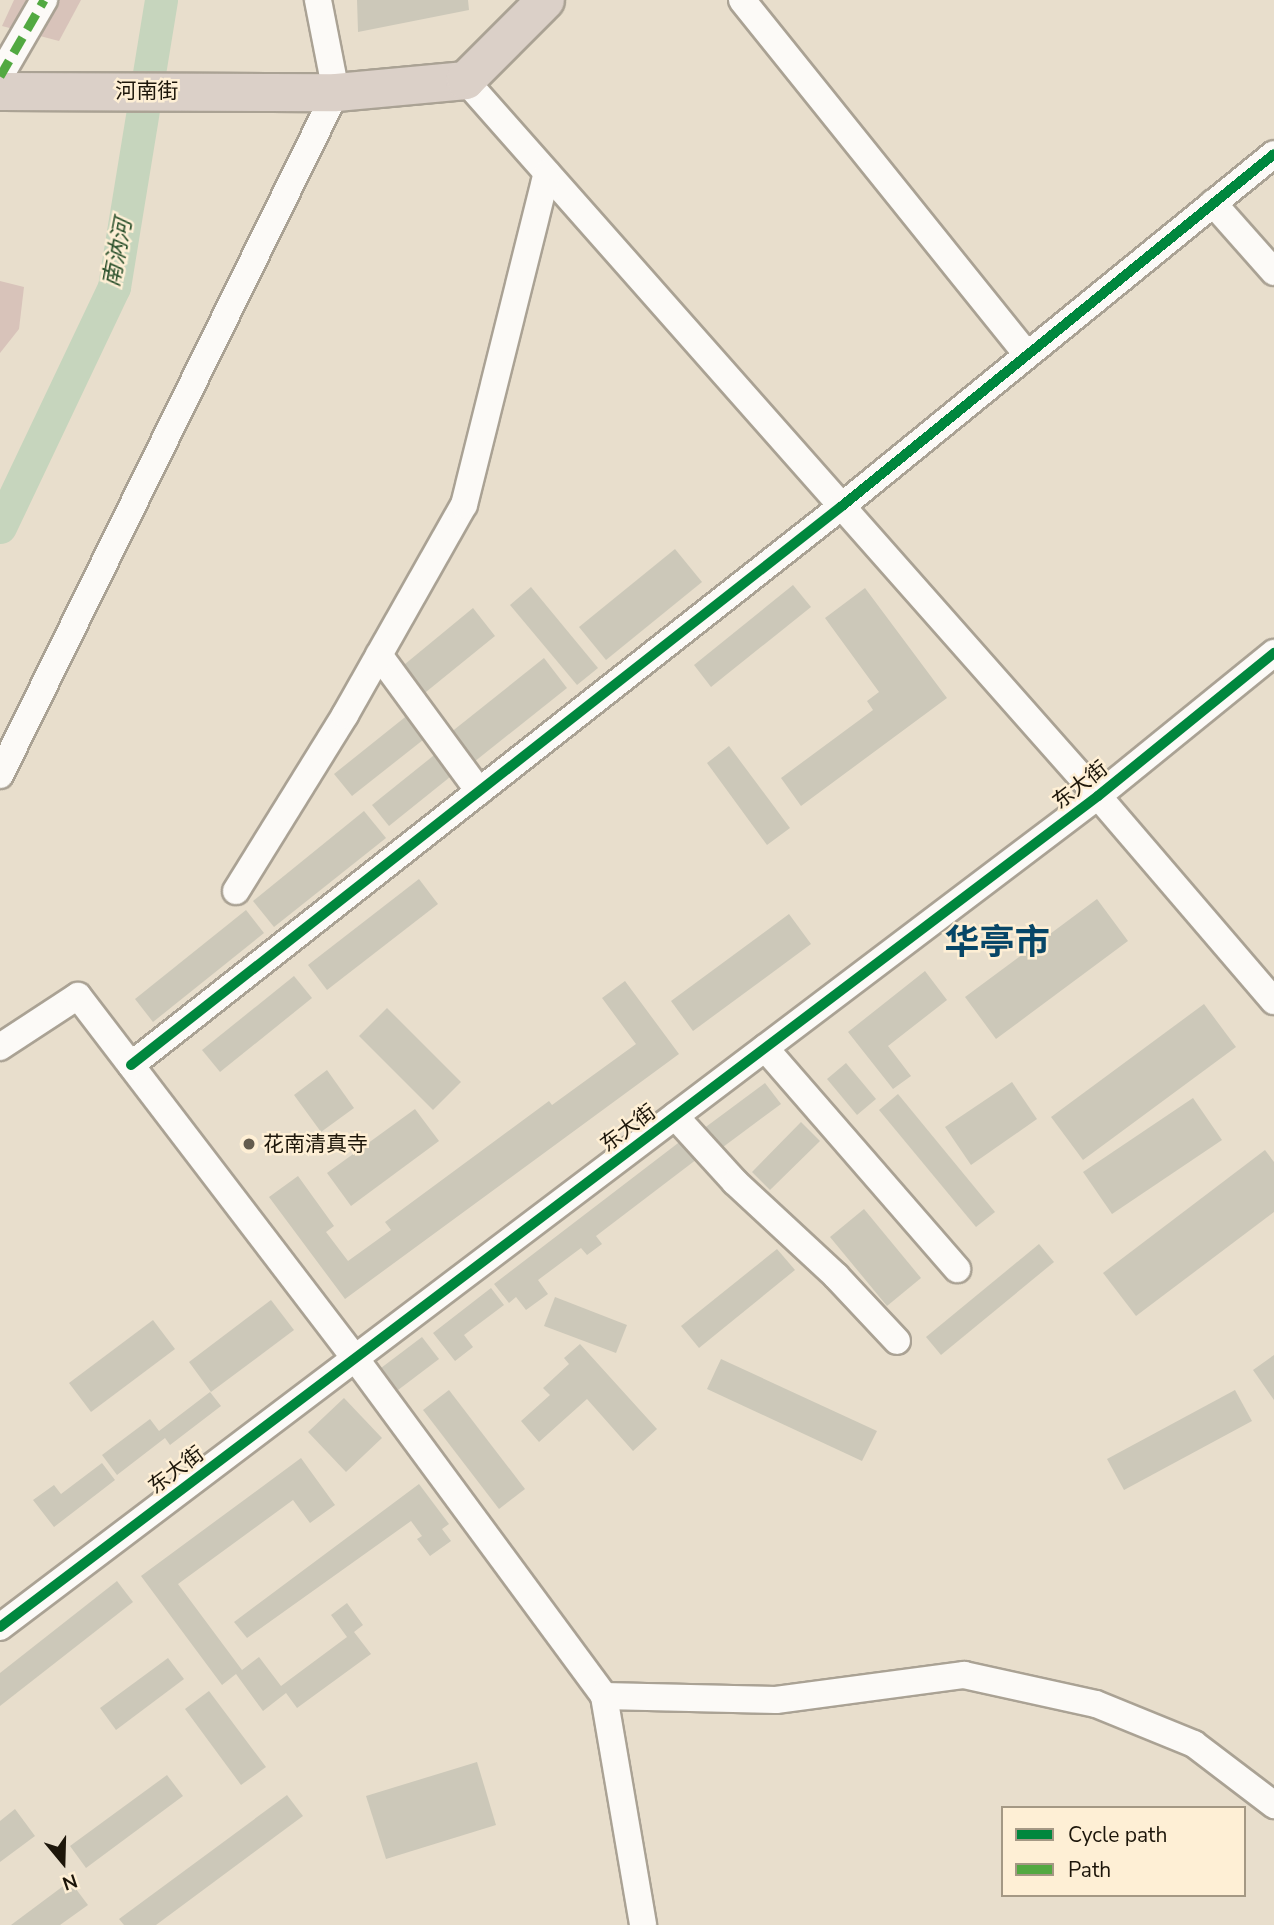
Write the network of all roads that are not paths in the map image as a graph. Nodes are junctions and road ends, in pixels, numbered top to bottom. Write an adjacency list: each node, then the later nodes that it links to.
1 (44, 0): 6 (street)
2 (318, 0): 7 (street)
3 (545, 0): 5 (highway)
4 (742, 0): 12 (street)
5 (465, 80): 7 (highway); 9 (street)
6 (7, 86): 7 (highway, 河南街)
7 (336, 92): 16 (street)
8 (1274, 154): 10 (street)
9 (547, 173): 13 (street); 15 (street)
10 (1213, 203): 11 (street); 12 (street)
11 (1274, 272)
12 (1027, 355): 13 (street)
13 (842, 506): 17 (street); 18 (street)
14 (1274, 653): 18 (street, 东大街)
15 (379, 654): 17 (street); 19 (street)
16 (0, 775)
17 (479, 791): 23 (street)
18 (1098, 796): 20 (street); 22 (street, 东大街)
19 (236, 891)
20 (1274, 1001)
21 (0, 1047): 23 (street)
22 (765, 1048): 24 (street, 东大街); 25 (street)
23 (131, 1065): 27 (street)
24 (675, 1116): 26 (street); 27 (street, 东大街)
25 (957, 1269)
26 (897, 1341)
27 (355, 1358): 28 (street, 东大街); 29 (street)
28 (0, 1626)
29 (604, 1696): 30 (street); 31 (street)
30 (1274, 1805)
31 (643, 1925)

